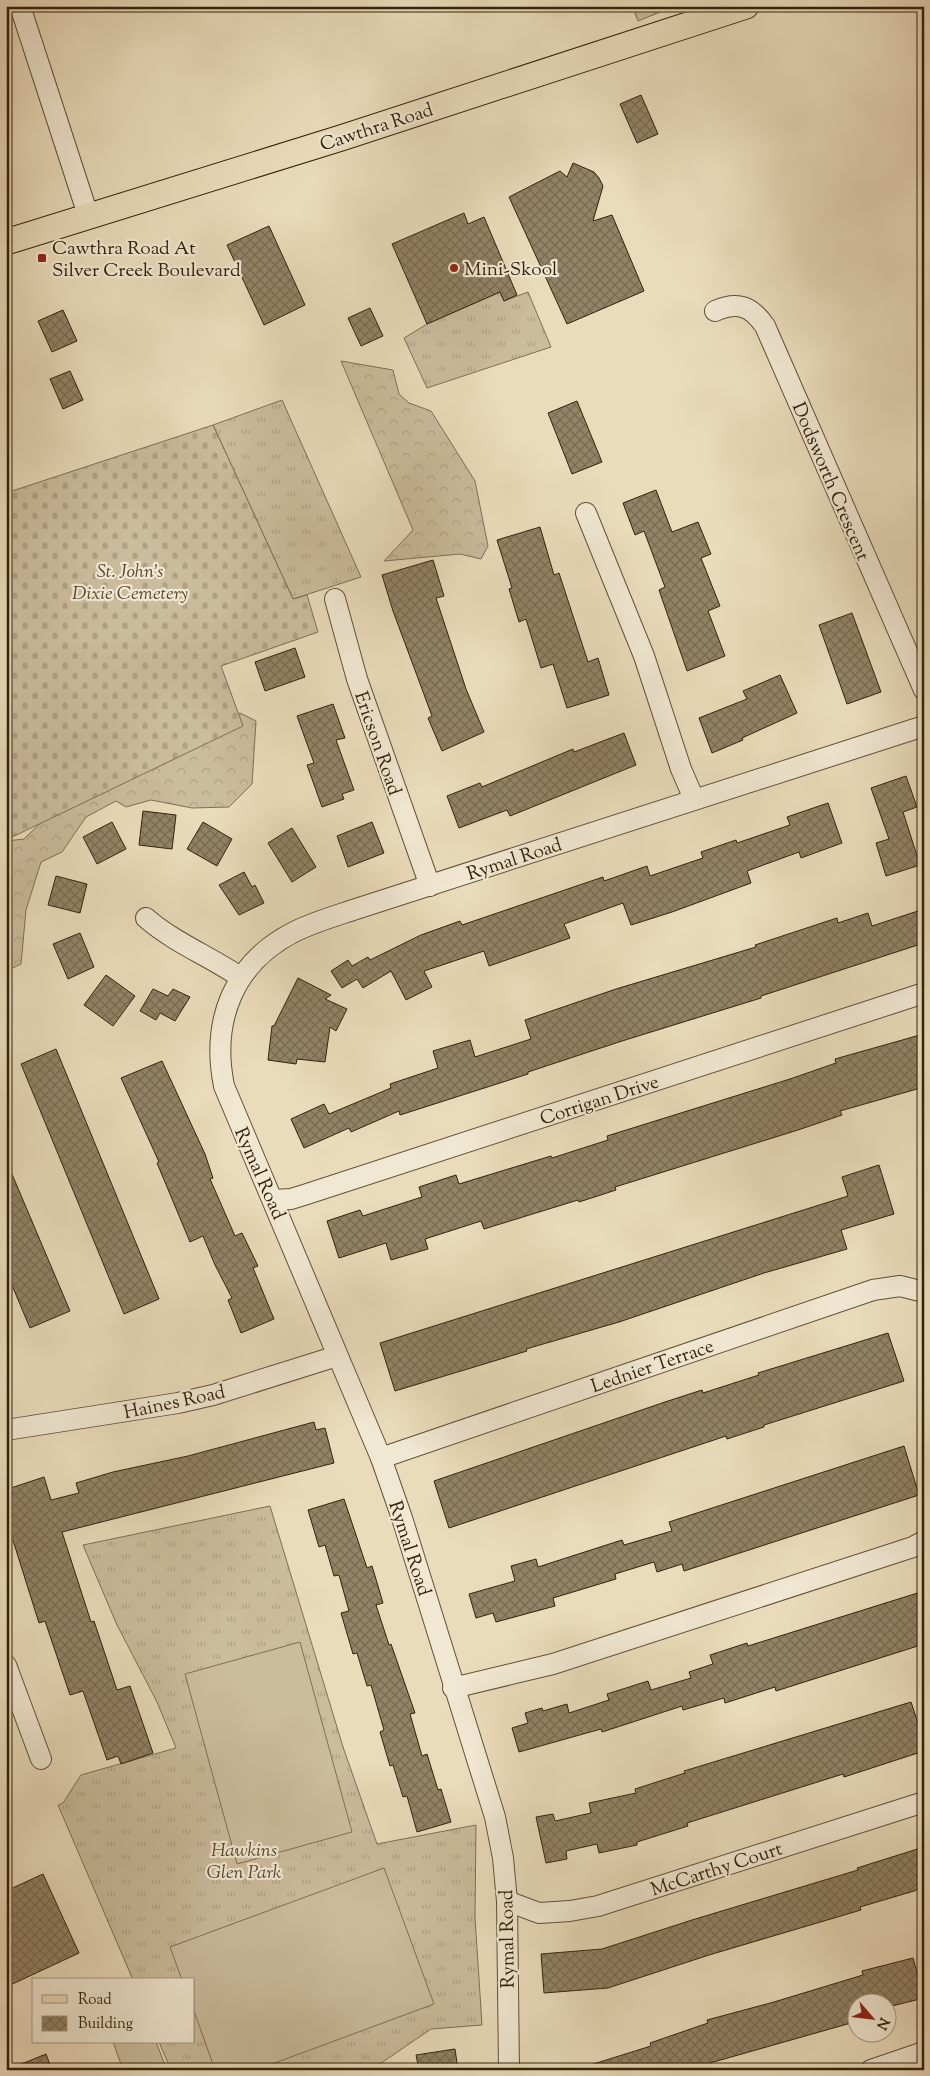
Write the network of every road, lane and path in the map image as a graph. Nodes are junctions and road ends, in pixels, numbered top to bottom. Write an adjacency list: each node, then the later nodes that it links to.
1 (20, 6): 3 (street)
2 (746, 6): 3 (main road, Cawthra Road)
3 (88, 215): 4 (main road, Cawthra Road)
4 (6, 242)
5 (715, 311): 8 (street, Dodsworth Crescent)
6 (586, 513): 10 (street)
7 (335, 599): 11 (street, Ericson Road)
8 (924, 690)
9 (924, 726): 10 (street, Rymal Road)
10 (694, 799): 11 (street, Rymal Road)
11 (430, 886): 13 (street, Rymal Road)
12 (146, 918): 13 (street)
13 (240, 977): 15 (street, Rymal Road)
14 (924, 992): 15 (street, Corrigan Drive)
15 (273, 1200): 17 (street, Rymal Road)
16 (924, 1292): 19 (street, Lednier Terrace)
17 (337, 1356): 18 (street, Haines Road); 19 (street, Rymal Road)
18 (6, 1430)
19 (381, 1458): 22 (street, Rymal Road)
20 (924, 1541): 22 (street)
21 (6, 1665): 23 (street)
22 (453, 1688): 25 (street, Rymal Road)
23 (41, 1758)
24 (924, 1802): 25 (street, McCarthy Court)
25 (507, 1901): 27 (street, Rymal Road)
26 (924, 2052): 28 (street)
27 (509, 2070)
28 (871, 2070)

